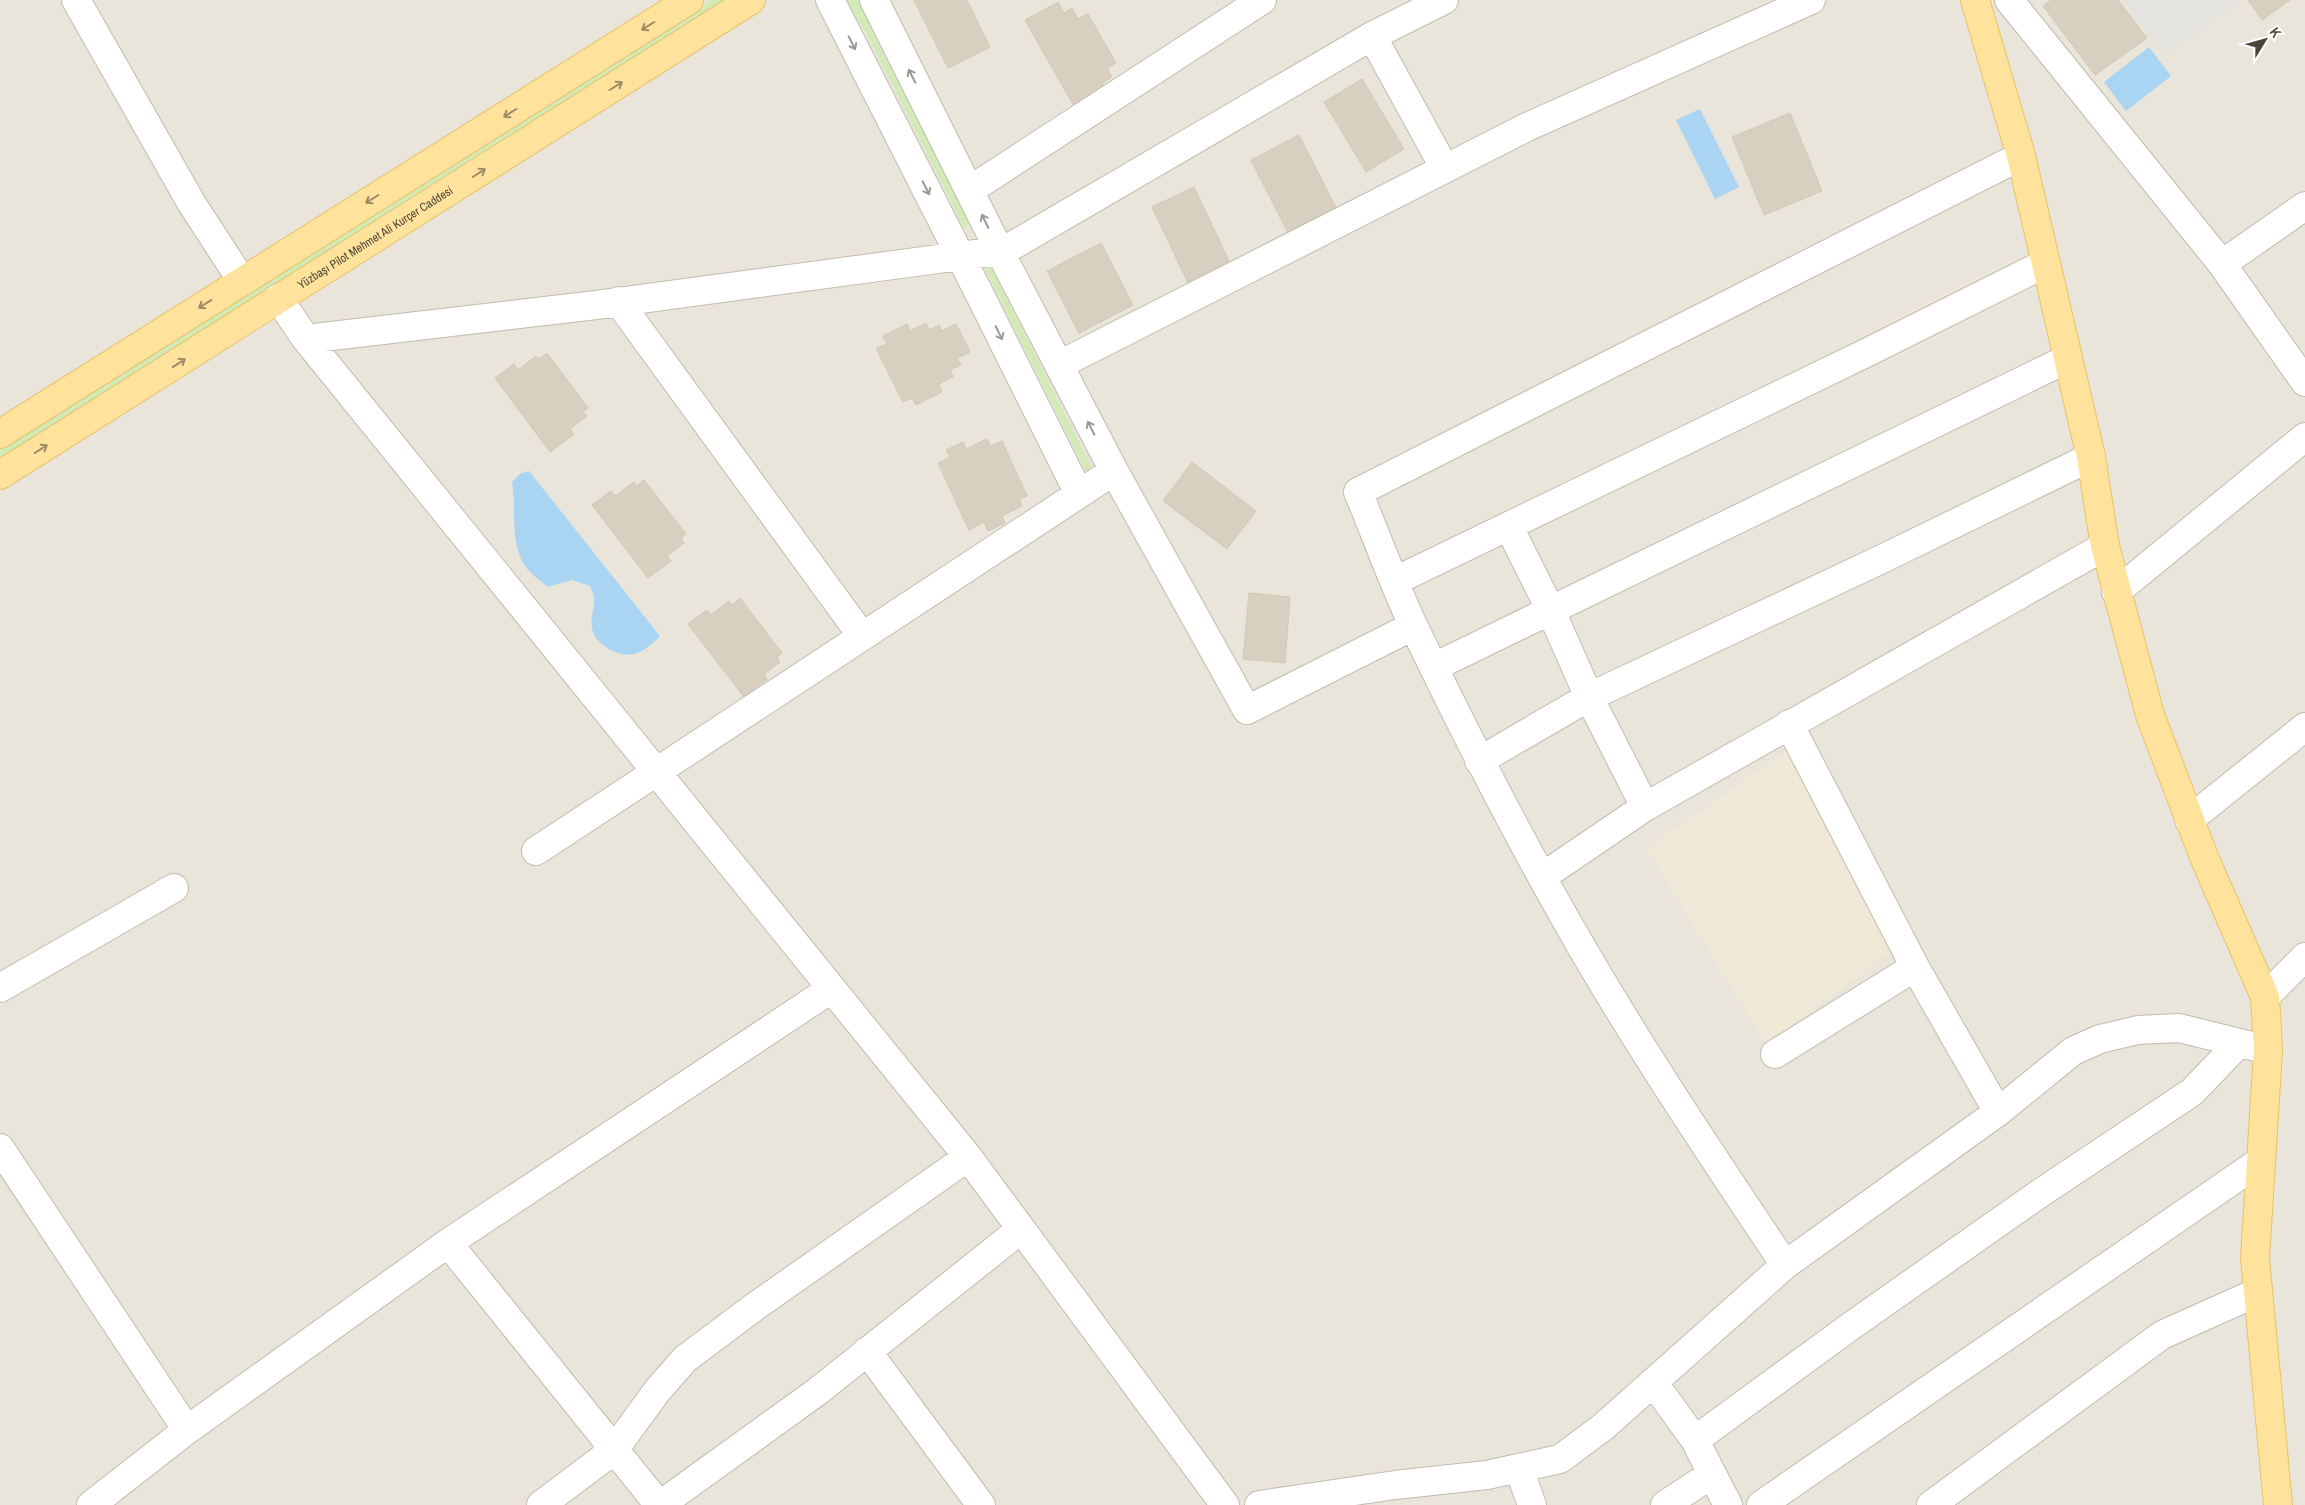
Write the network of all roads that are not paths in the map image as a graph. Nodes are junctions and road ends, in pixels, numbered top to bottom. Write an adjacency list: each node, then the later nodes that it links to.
1 (76, 0): 20 (street)
2 (689, 0): 20 (main road, one-way to 20)
3 (751, 0): 21 (main road, Yüzbaşı Pilot Mehmet Ali Kurçer Caddesi, one-way to 3)
4 (830, 0): 17 (street, one-way to 17)
5 (874, 0): 14 (street, one-way to 5)
6 (1262, 0): 14 (street)
7 (1444, 0): 11 (street)
8 (1811, 0): 13 (street)
9 (1975, 0): 12 (main road)
10 (2009, 0): 19 (street)
11 (1372, 36): 13 (street); 16 (street)
12 (2021, 156): 18 (main road); 35 (street)
13 (1444, 167): 25 (street)
14 (970, 190): 16 (street, one-way to 14)
15 (2305, 206): 19 (street)
16 (999, 250): 17 (street); 25 (street)
17 (960, 256): 22 (street); 32 (street, one-way to 32)
18 (2046, 263): 24 (main road); 33 (street)
19 (2222, 264): 26 (street)
20 (242, 280): 27 (main road, one-way to 27)
21 (278, 298): 23 (street); 31 (main road, Yüzbaşı Pilot Mehmet Ali Kurçer Caddesi, one-way to 21)
22 (618, 301): 23 (street); 39 (street)
23 (306, 339): 45 (street)
24 (2067, 359): 29 (main road); 37 (street)
25 (1059, 365): 30 (street, one-way to 25)
26 (2305, 382)
27 (0, 434)
28 (2305, 437): 36 (street)
29 (2091, 457): 34 (main road); 41 (street)
30 (1114, 472): 32 (street); 38 (street)
31 (0, 475)
32 (1079, 494): 39 (street)
33 (1509, 527): 35 (street); 37 (street)
34 (2105, 546): 36 (main road); 42 (street)
35 (1394, 581): 38 (street)
36 (2116, 592): 47 (main road)
37 (1550, 609): 40 (street); 41 (street)
38 (1414, 626): 40 (street)
39 (862, 636): 45 (street)
40 (1434, 667): 44 (street)
41 (1589, 697): 44 (street); 46 (street)
42 (1789, 724): 46 (street); 52 (street)
43 (2305, 727): 47 (street)
44 (1479, 761): 49 (street)
45 (656, 773): 48 (street); 54 (street)
46 (1644, 806): 49 (street)
47 (2189, 820): 55 (main road)
48 (536, 850)
49 (1542, 877): 65 (street)
50 (174, 888): 53 (street)
51 (2305, 957): 55 (street)
52 (1915, 966): 58 (street); 59 (street)
53 (0, 988)
54 (831, 989): 61 (street); 64 (street)
55 (2265, 997): 57 (main road)
56 (2239, 1043): 57 (street); 59 (street); 70 (street)
57 (2268, 1050): 62 (main road)
58 (1775, 1054)
59 (1998, 1112): 65 (street)
60 (0, 1148): 69 (street)
61 (968, 1157): 63 (street); 71 (street)
62 (2259, 1162): 66 (main road); 85 (street)
63 (1020, 1230): 67 (street); 80 (street)
64 (448, 1243): 69 (street); 71 (street)
65 (1785, 1265): 68 (street)
66 (2258, 1292): 86 (street); 87 (main road)
67 (867, 1351): 78 (street); 79 (street)
68 (1653, 1382): 70 (street); 72 (street)
69 (187, 1430): 76 (street)
70 (1695, 1440): 73 (street)
71 (614, 1450): 77 (street); 78 (street)
72 (1519, 1469): 74 (street); 82 (street)
73 (1712, 1474): 83 (street); 84 (street)
74 (1398, 1495): 75 (street)
75 (1294, 1503): 81 (street)
76 (91, 1505)
77 (541, 1505)
78 (660, 1505)
79 (981, 1505)
80 (1225, 1505)
81 (1259, 1505)
82 (1532, 1505)
83 (1665, 1505)
84 (1728, 1505)
85 (1761, 1505)
86 (1931, 1505)
87 (2278, 1505)

